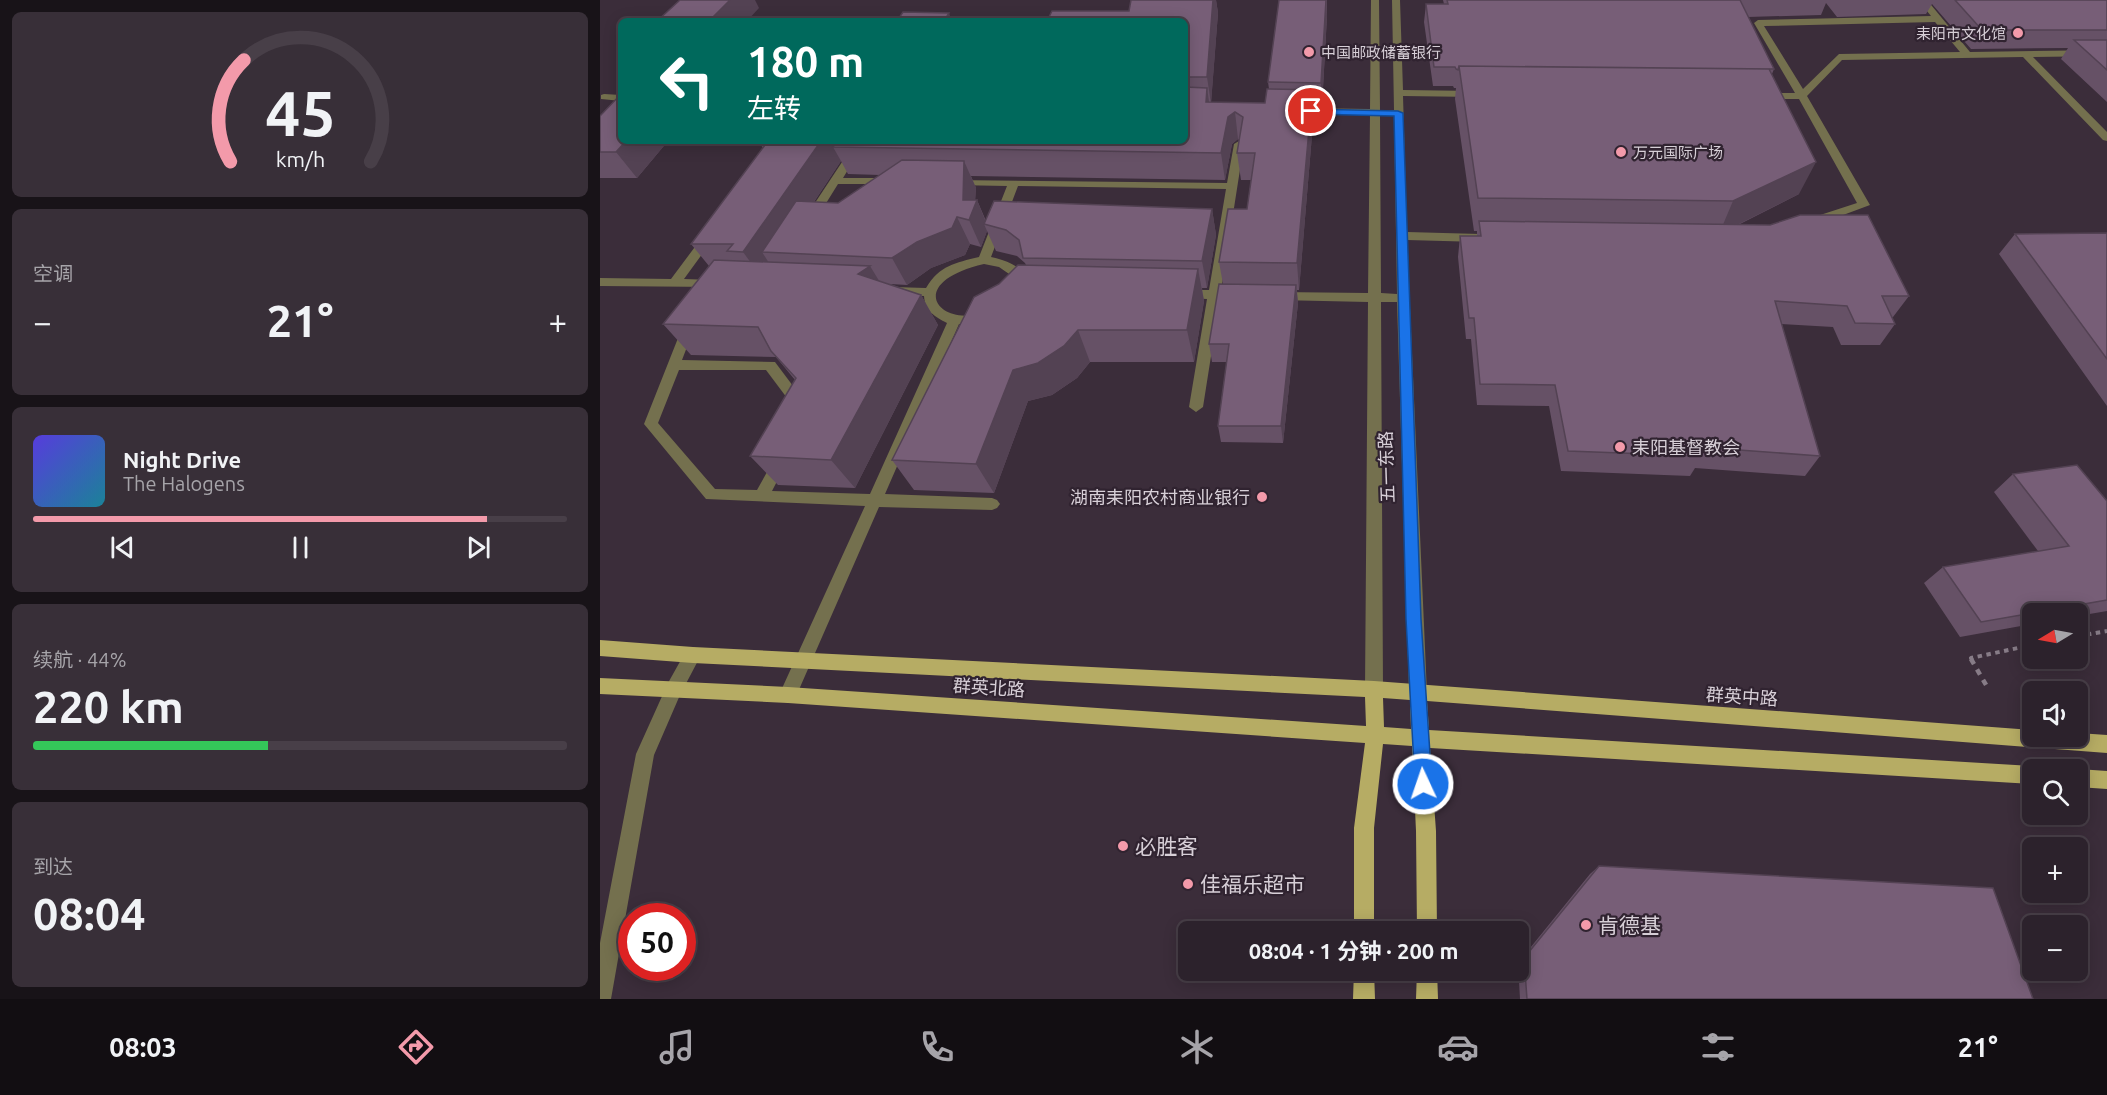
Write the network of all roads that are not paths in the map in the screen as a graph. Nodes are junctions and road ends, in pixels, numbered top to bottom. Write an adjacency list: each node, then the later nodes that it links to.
1 (1375, 0): 15 (street, 五一东路)
2 (1396, 0): 8 (street, 五一东路)
3 (1922, 0): 4 (street)
4 (1938, 19): 7 (street); 11 (street)
5 (2107, 53): 6 (street)
6 (2026, 55): 7 (street); 17 (street)
7 (1968, 56): 11 (street)
8 (1398, 93): 9 (street); 16 (street, 五一东路)
9 (1481, 94)
10 (1754, 96): 11 (street)
11 (1802, 96): 25 (street)
12 (604, 97): 13 (street)
13 (618, 98)
14 (1287, 111): 15 (street)
15 (1374, 113): 16 (street); 40 (street, 五一东路)
16 (1398, 113): 28 (street, 五一东路)
17 (2107, 138)
18 (1239, 144): 24 (street)
19 (852, 155): 20 (street)
20 (835, 181): 21 (street); 27 (street)
21 (907, 182)
22 (942, 182): 23 (street)
23 (1014, 183): 24 (street); 30 (street)
24 (1232, 186): 37 (street)
25 (1801, 227)
26 (715, 228): 32 (street)
27 (804, 228)
28 (1401, 236): 29 (street); 41 (street, 五一东路)
29 (1491, 238)
30 (984, 260): 35 (street); 43 (street)
31 (600, 282): 32 (street)
32 (674, 284): 33 (street)
33 (726, 285)
34 (885, 290): 35 (street)
35 (929, 292): 43 (street)
36 (1169, 294): 37 (street)
37 (1214, 295): 38 (street); 45 (street)
38 (1247, 295)
39 (1269, 296): 40 (street)
40 (1374, 298): 41 (street); 56 (street, 五一东路)
41 (1403, 298): 57 (street, 五一东路)
42 (694, 314): 44 (street)
43 (955, 320): 49 (street)
44 (674, 365): 46 (street); 48 (street)
45 (1196, 407)
46 (801, 422)
47 (786, 450): 48 (street)
48 (761, 497): 49 (street)
49 (875, 501): 50 (street); 53 (street)
50 (992, 504)
51 (600, 648): 52 (main road, 群英北路)
52 (693, 655): 53 (main road, 群英北路); 55 (street)
53 (805, 659): 56 (main road, 群英北路); 58 (street)
54 (600, 686): 55 (main road, 群英北路)
55 (674, 689): 58 (main road, 群英北路); 69 (street)
56 (1374, 689): 57 (main road, 群英中路); 59 (main road, 五一东路)
57 (1418, 693): 60 (main road, 五一东路); 61 (main road, 群英中路)
58 (788, 695): 59 (main road, 群英北路)
59 (1375, 733): 60 (main road); 65 (main road, 五一东路)
60 (1420, 738): 62 (main road); 66 (main road, 五一东路)
61 (2107, 744)
62 (2022, 775)
63 (2088, 779): 64 (main road)
64 (2107, 780)
65 (1364, 921)
66 (1426, 921)
67 (1364, 981): 70 (main road)
68 (1427, 981): 71 (main road)
69 (600, 999)
70 (1364, 999)
71 (1427, 999)

